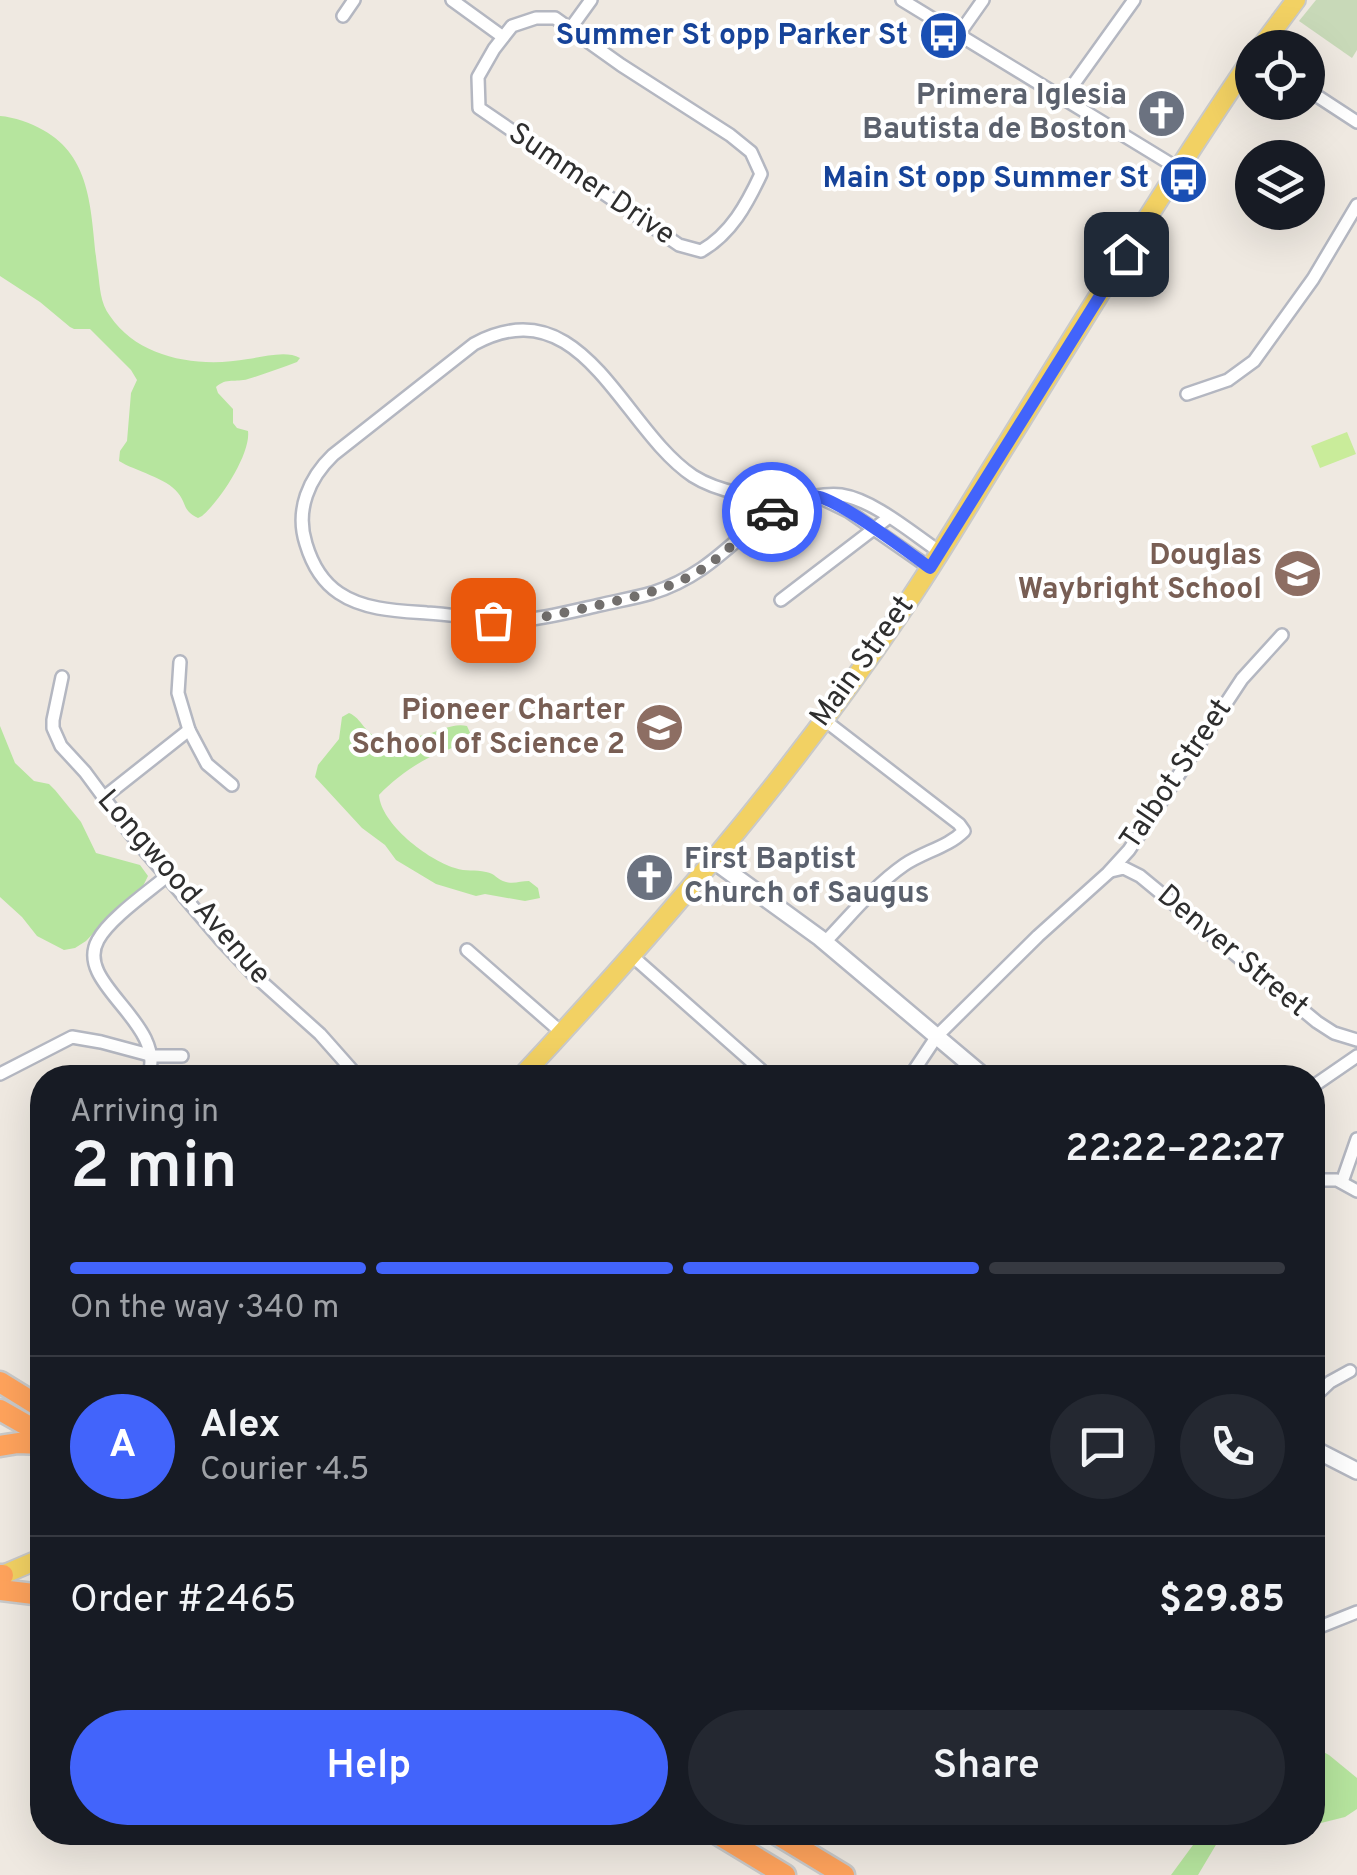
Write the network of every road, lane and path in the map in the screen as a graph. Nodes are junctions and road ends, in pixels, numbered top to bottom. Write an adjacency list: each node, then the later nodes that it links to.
1 (354, 0): 8 (street)
2 (452, 0): 12 (street)
3 (591, 0): 9 (street)
4 (902, 0): 11 (street)
5 (983, 0): 11 (street)
6 (1134, 0): 14 (street)
7 (1296, 0): 10 (main road)
8 (342, 16)
9 (570, 29): 12 (street, Summer Drive); 12 (street, Summer Drive)
10 (1274, 30)
11 (959, 34): 14 (street)
12 (504, 37)
13 (1235, 84): 17 (main road, Main Street)
14 (1063, 99): 17 (street)
15 (1325, 101): 16 (street)
16 (1357, 122)
17 (1179, 169): 26 (main road, Main Street)
18 (1357, 205): 19 (street)
19 (1187, 394)
20 (760, 496): 22 (street); 24 (street); 24 (street)
21 (816, 496): 22 (street); 23 (street); 25 (street)
22 (789, 500): 24 (street)
23 (888, 518): 25 (street); 26 (street)
24 (755, 525)
25 (874, 528): 26 (street); 27 (street)
26 (935, 560): 31 (main road, Main Street)
27 (781, 600)
28 (1282, 635): 36 (street, Talbot Street)
29 (180, 662): 32 (street)
30 (62, 677): 34 (street, Longwood Avenue)
31 (823, 720): 35 (main road, Main Street); 38 (street)
32 (189, 730): 33 (street); 34 (street)
33 (232, 785)
34 (103, 798): 37 (street, Longwood Avenue)
35 (714, 861): 38 (street); 40 (main road, Main Street)
36 (1108, 873): 42 (street, Talbot Street); 43 (street, Denver Street)
37 (167, 876): 44 (street); 48 (street, Longwood Avenue)
38 (825, 942): 42 (street)
39 (468, 950): 41 (street)
40 (631, 956): 41 (main road, Main Street); 50 (street)
41 (561, 1032): 49 (main road, Main Street)
42 (937, 1036): 51 (street, Talbot Street); 52 (street)
43 (1357, 1040)
44 (153, 1056): 45 (street); 47 (street); 53 (street)
45 (182, 1056)
46 (1357, 1056): 54 (street)
47 (151, 1065)
48 (346, 1065)
49 (532, 1065)
50 (755, 1065)
51 (917, 1065)
52 (971, 1065)
53 (0, 1074)
54 (1325, 1078)
55 (1357, 1139): 57 (street)
56 (1325, 1180): 57 (street)
57 (1342, 1182): 58 (street)
58 (1357, 1191)
59 (1350, 1372): 61 (street)
60 (0, 1382): 62 (highway)
61 (1325, 1387)
62 (21, 1395): 63 (highway); 64 (highway)
63 (30, 1395)
64 (30, 1401)
65 (0, 1410): 66 (highway)
66 (30, 1427)
67 (30, 1444): 68 (highway)
68 (0, 1446)
69 (1325, 1455): 70 (street)
70 (1357, 1471)
71 (30, 1564): 72 (main road)
72 (1, 1579): 73 (highway)
73 (30, 1590)
74 (1357, 1612): 75 (street)
75 (1325, 1625)
76 (736, 1845): 78 (highway)
77 (794, 1845): 79 (highway)
78 (786, 1875)
79 (844, 1875)

